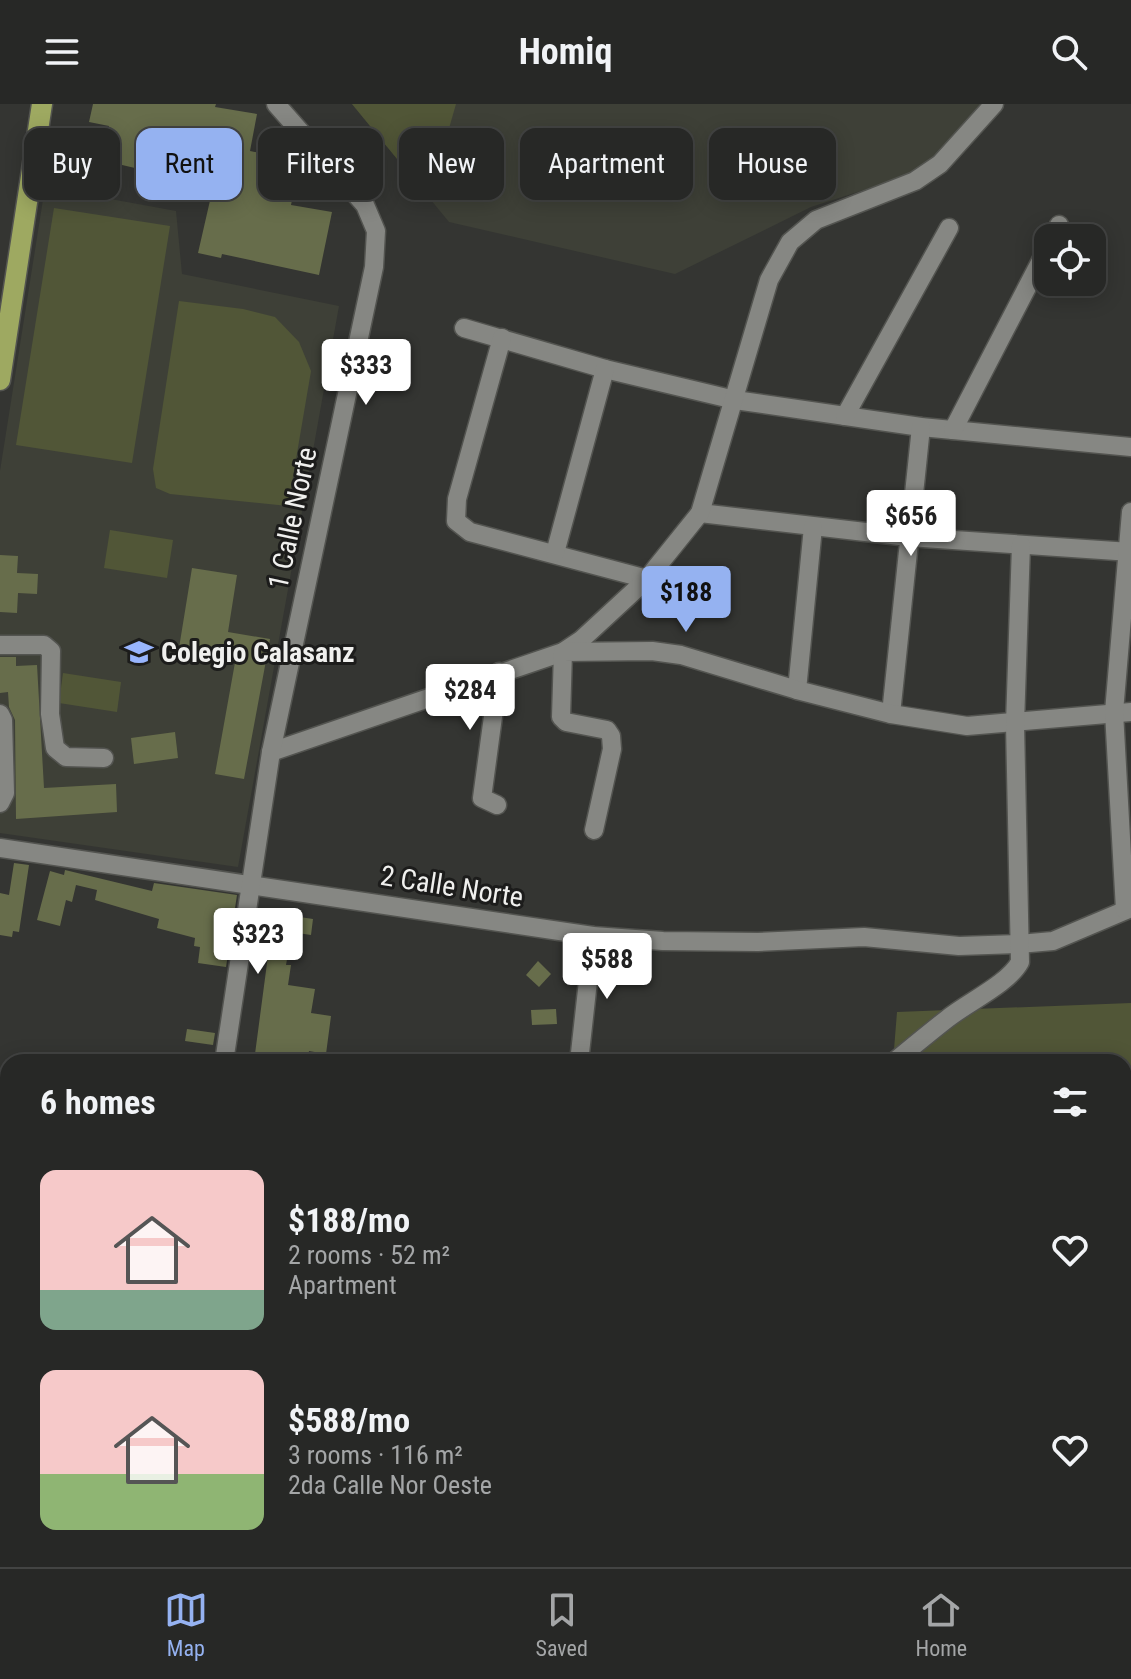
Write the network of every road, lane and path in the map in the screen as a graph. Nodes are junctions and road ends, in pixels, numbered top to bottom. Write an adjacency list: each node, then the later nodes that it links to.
1 (42, 104): 9 (main road)
2 (276, 104): 32 (street, 1 Calle Norte)
3 (994, 104): 10 (street)
4 (949, 228): 11 (street)
5 (1034, 274): 13 (street)
6 (464, 328): 7 (street)
7 (502, 338): 8 (street); 21 (street)
8 (605, 369): 10 (street); 21 (street)
9 (0, 380)
10 (735, 400): 11 (street); 16 (street)
11 (845, 416): 12 (street)
12 (921, 427): 13 (street); 18 (street)
13 (953, 430): 14 (street)
14 (1131, 447)
15 (1131, 512): 20 (street)
16 (700, 513): 17 (street); 22 (street)
17 (813, 527): 18 (street); 26 (street)
18 (909, 537): 19 (street); 29 (street)
19 (1021, 545): 20 (street); 30 (street)
20 (1129, 552): 27 (street)
21 (555, 553): 22 (street)
22 (647, 579): 24 (street)
23 (0, 645): 33 (street)
24 (563, 652): 25 (street); 26 (street); 36 (street)
25 (499, 672): 32 (street); 35 (street)
26 (797, 690): 29 (street)
27 (1122, 712): 30 (street); 39 (street)
28 (0, 714): 31 (street)
29 (891, 714): 30 (street)
30 (1015, 724): 41 (street)
31 (2, 738): 34 (street)
32 (271, 752): 38 (street, 1 Calle Norte)
33 (104, 758)
34 (0, 803)
35 (497, 805)
36 (594, 830)
37 (0, 848): 38 (street, 2 Calle Norte)
38 (249, 883): 40 (street, 2 Calle Norte); 42 (street, 1 Calle Norte)
39 (1128, 909): 41 (street, 2 Calle Norte)
40 (593, 936): 41 (street, 2 Calle Norte); 43 (street)
41 (1019, 944): 44 (street)
42 (225, 1054)
43 (580, 1054)
44 (904, 1054)

